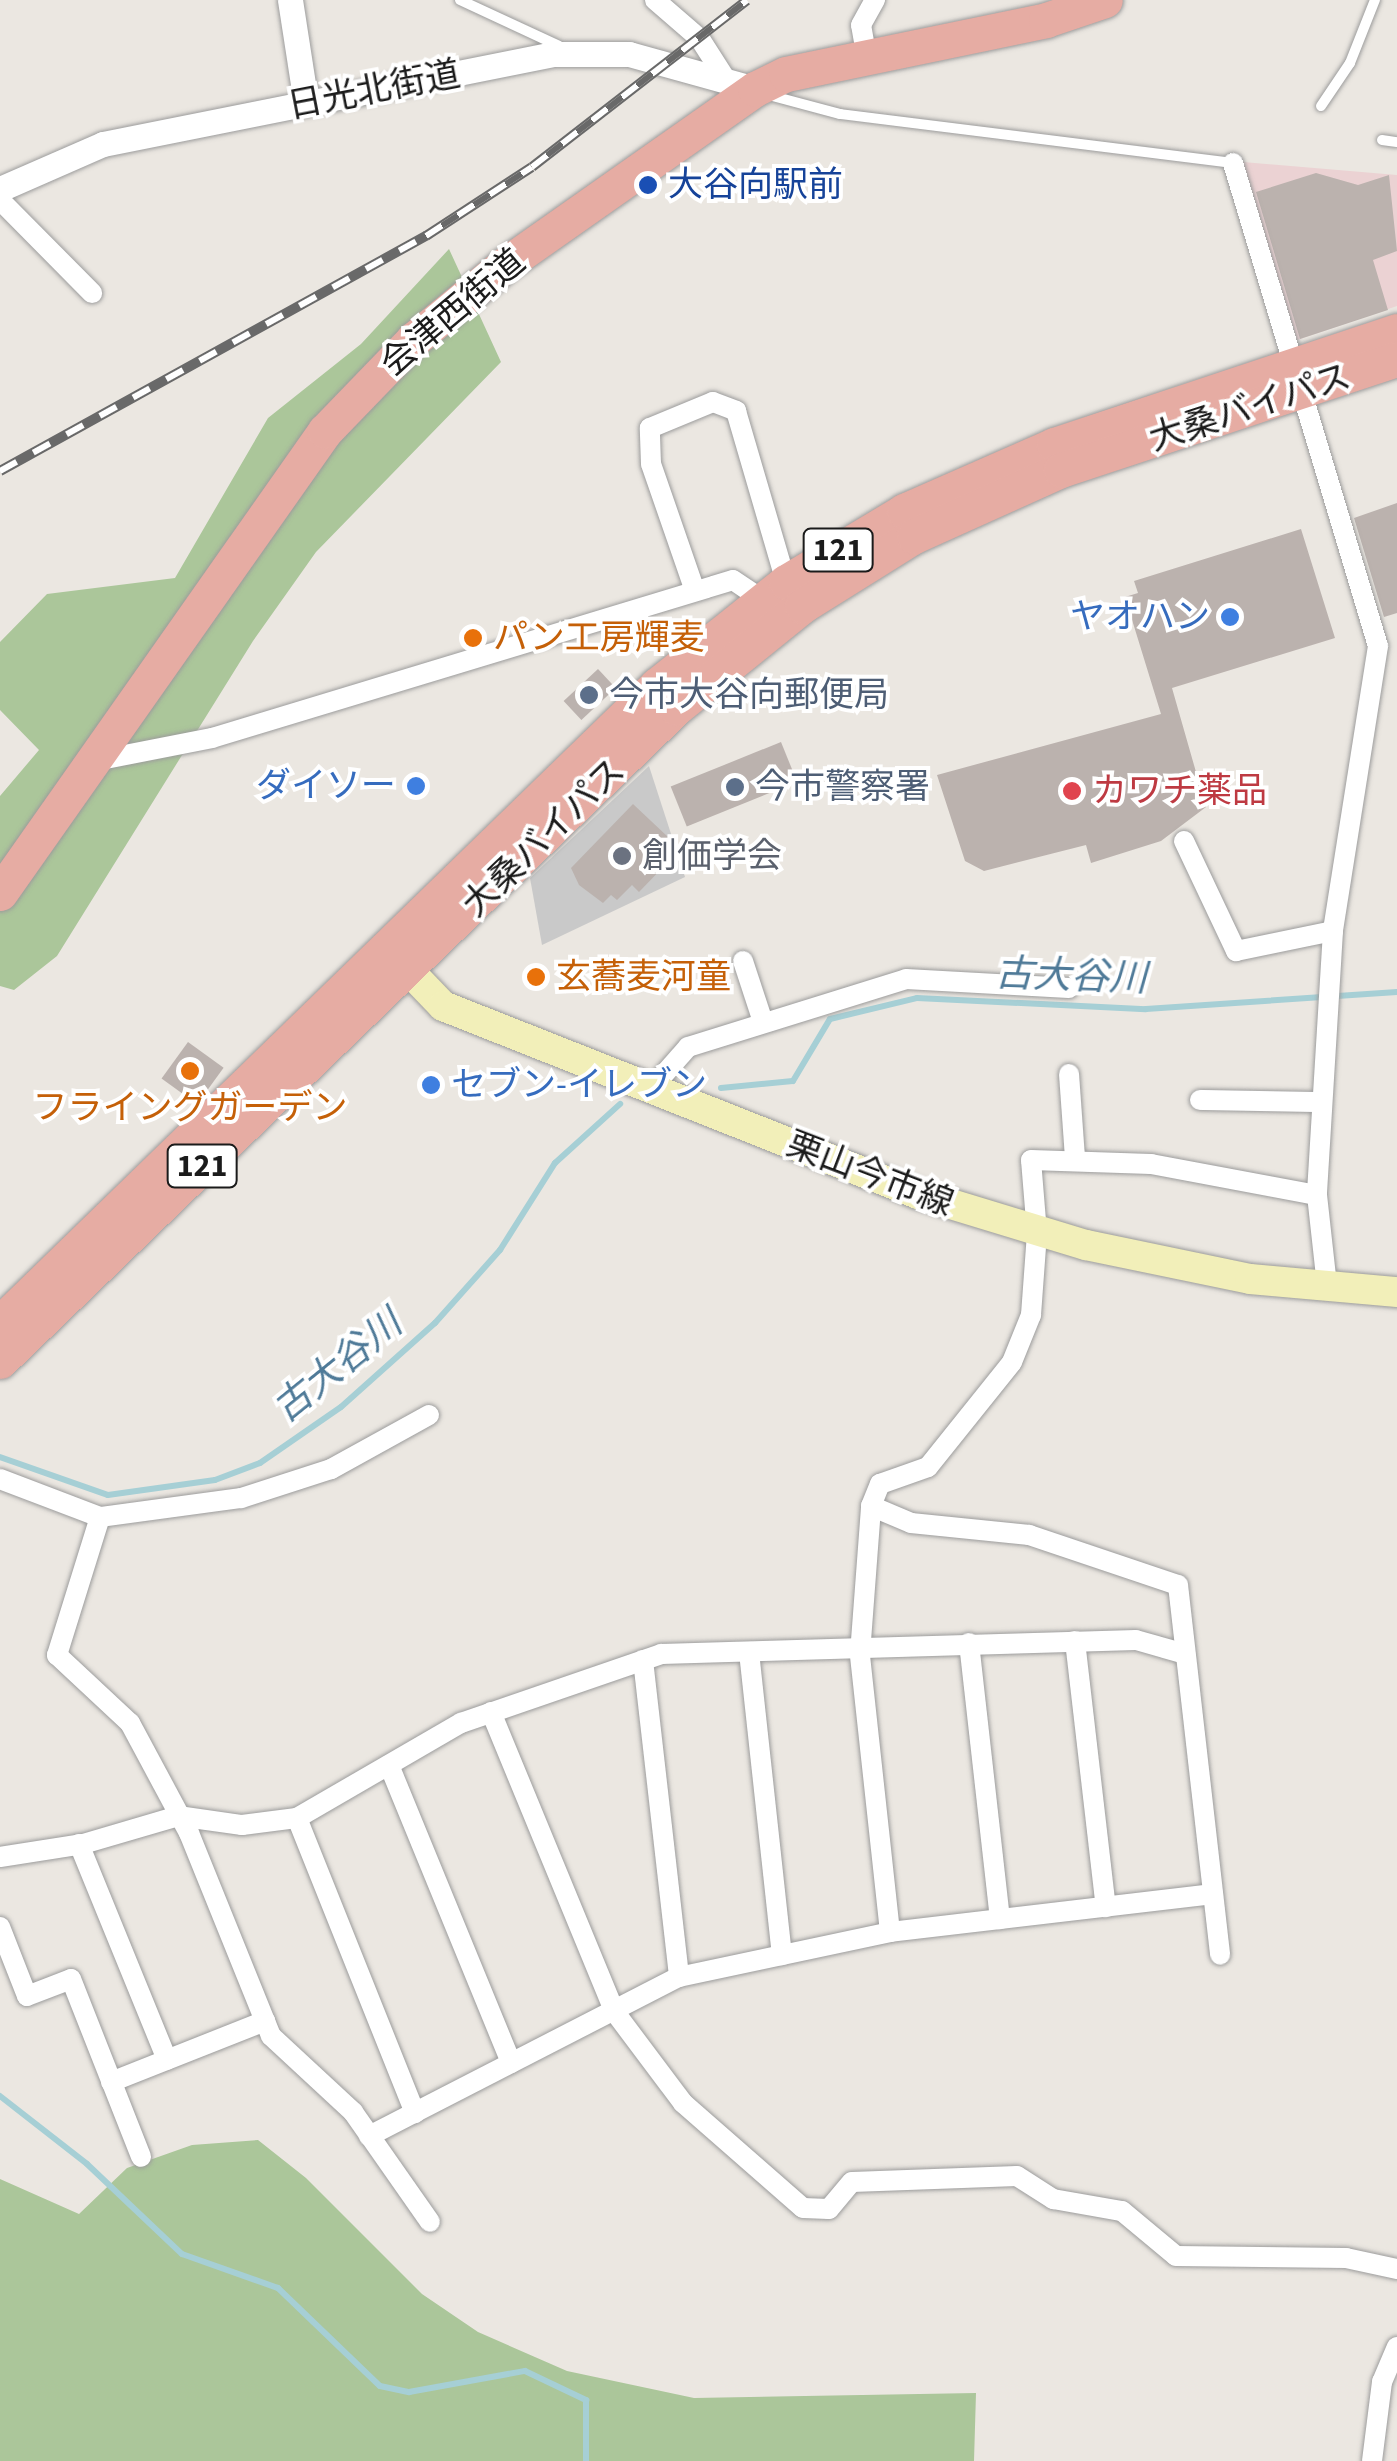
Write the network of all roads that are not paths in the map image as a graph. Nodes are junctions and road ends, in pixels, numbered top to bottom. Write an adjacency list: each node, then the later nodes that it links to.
1 (290, 0): 10 (street)
2 (460, 0): 7 (lane)
3 (655, 0): 9 (street)
4 (874, 0): 8 (street)
5 (1105, 0): 8 (highway, 会津西街道)
6 (1375, 0): 11 (lane)
7 (573, 52): 9 (street, 日光北街道); 10 (street, 日光北街道)
8 (866, 53): 9 (highway, 会津西街道)
9 (741, 85): 14 (lane); 25 (highway, 会津西街道)
10 (306, 104): 15 (street, 日光北街道)
11 (1321, 106)
12 (1382, 140): 13 (lane)
13 (1397, 142)
14 (1234, 163): 20 (street)
15 (0, 189)
16 (0, 200): 17 (street)
17 (92, 293)
18 (1397, 331): 20 (highway, 大桑バイパス / 121)
19 (1397, 359): 20 (highway, 大桑バイパス / 121)
20 (1299, 377): 22 (highway, 大桑バイパス / 121); 23 (street); 24 (highway, 大桑バイパス / 121)
21 (695, 591): 22 (street); 22 (street); 25 (street)
22 (774, 591): 24 (highway, 大桑バイパス / 121)
23 (1388, 643): 28 (street)
24 (703, 666): 29 (highway, 大桑バイパス / 121)
25 (95, 761): 27 (highway, 会津西街道)
26 (1184, 841): 28 (street)
27 (0, 893)
28 (1333, 930): 36 (street)
29 (396, 959): 34 (main road, 栗山今市線); 42 (highway, 大桑バイパス / 121); 43 (highway, 大桑バイパス / 121)
30 (743, 961): 32 (street)
31 (1070, 988): 32 (street)
32 (763, 1022): 34 (street)
33 (1069, 1074): 37 (street)
34 (651, 1089): 39 (main road, 栗山今市線)
35 (1200, 1100): 36 (street)
36 (1319, 1102): 38 (street)
37 (1075, 1157): 38 (street); 39 (street)
38 (1316, 1195): 40 (street)
39 (1037, 1233): 40 (main road, 栗山今市線); 46 (street)
40 (1326, 1286): 41 (main road, 栗山今市線)
41 (1397, 1292)
42 (0, 1323)
43 (0, 1362)
44 (429, 1415): 47 (street)
45 (0, 1479): 47 (street)
46 (871, 1506): 50 (street); 52 (street)
47 (100, 1517): 56 (street)
48 (1075, 1641): 49 (street); 52 (street); 61 (street)
49 (968, 1643): 50 (street); 62 (street)
50 (861, 1648): 51 (street); 64 (street)
51 (749, 1652): 53 (street); 65 (street)
52 (1182, 1653): 60 (street)
53 (643, 1660): 54 (street); 67 (street)
54 (491, 1712): 55 (street); 68 (street)
55 (389, 1765): 57 (street); 71 (street)
56 (180, 1817): 57 (street); 58 (street); 69 (street)
57 (297, 1818): 73 (street)
58 (79, 1844): 59 (street); 70 (street)
59 (0, 1857)
60 (1212, 1894): 61 (street); 66 (street)
61 (1106, 1907): 62 (street)
62 (1000, 1919): 64 (street)
63 (0, 1928): 72 (street)
64 (890, 1932): 65 (street)
65 (782, 1955): 67 (street)
66 (1220, 1955)
67 (679, 1978): 68 (street)
68 (614, 2010): 71 (street); 77 (street)
69 (264, 2021): 70 (street); 74 (street)
70 (167, 2060): 72 (street)
71 (511, 2064): 73 (street)
72 (111, 2082): 75 (street)
73 (415, 2113): 74 (street)
74 (370, 2136): 76 (street)
75 (141, 2157)
76 (430, 2222)
77 (1397, 2269)
78 (1397, 2347): 79 (street)
79 (1372, 2461)

